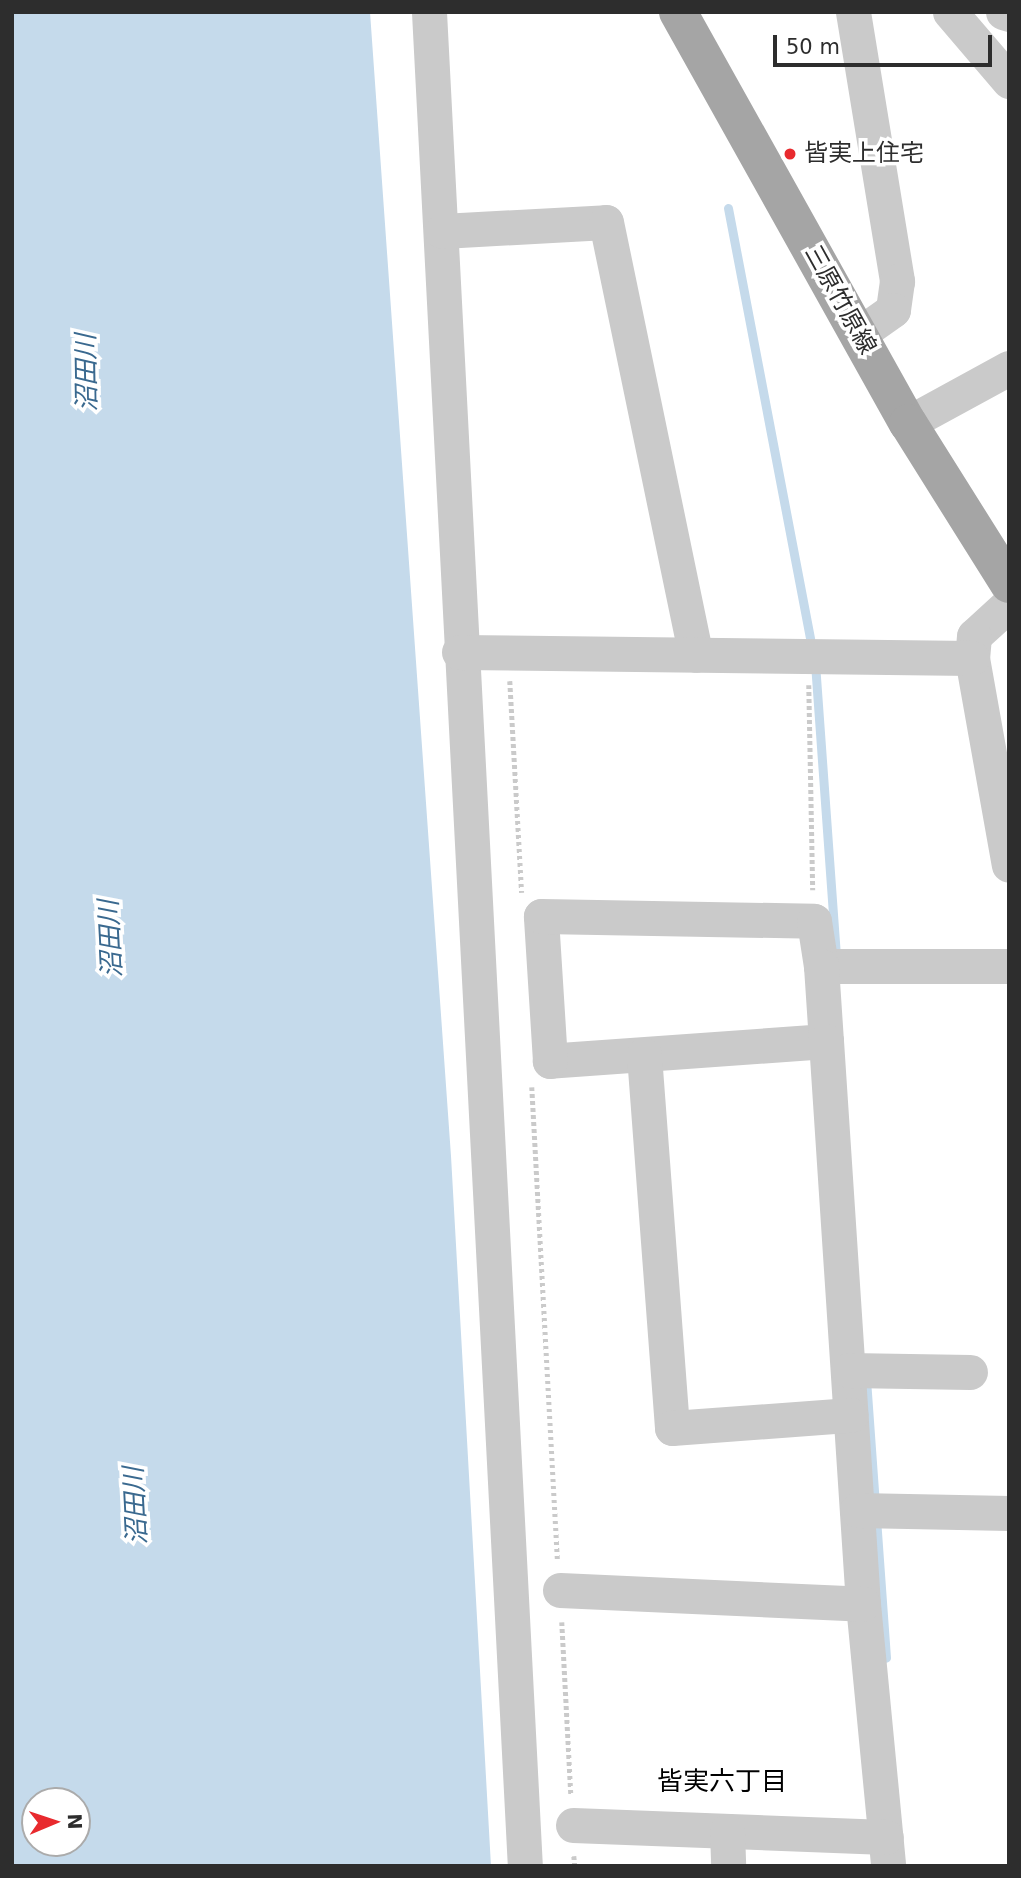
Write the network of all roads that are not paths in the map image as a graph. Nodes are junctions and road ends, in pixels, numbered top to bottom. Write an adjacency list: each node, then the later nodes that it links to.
1 (429, 12): 8 (street)
2 (678, 12): 9 (main road, 三原竹原線)
3 (853, 12): 9 (street)
4 (1003, 12): 5 (street)
5 (1009, 14)
6 (965, 17): 7 (street)
7 (1009, 80)
8 (442, 231): 14 (street); 15 (street)
9 (859, 334): 11 (main road, 三原竹原線)
10 (1009, 368): 11 (street)
11 (908, 423): 12 (main road, 三原竹原線)
12 (1009, 584)
13 (1009, 604): 16 (street)
14 (459, 652): 15 (street); 32 (street)
15 (696, 655): 16 (street)
16 (972, 658): 17 (street)
17 (1008, 855)
18 (821, 966): 19 (street); 20 (street); 21 (street)
19 (1009, 966)
20 (826, 1041): 21 (street); 22 (street)
21 (644, 1055): 24 (street)
22 (848, 1370): 23 (street); 24 (street)
23 (970, 1372)
24 (851, 1415): 25 (street)
25 (857, 1510): 26 (street); 28 (street)
26 (1009, 1513)
27 (560, 1590): 28 (street)
28 (863, 1604): 31 (street)
29 (573, 1825): 30 (street)
30 (727, 1831): 31 (street); 33 (street)
31 (887, 1851)
32 (525, 1866)
33 (728, 1866)

